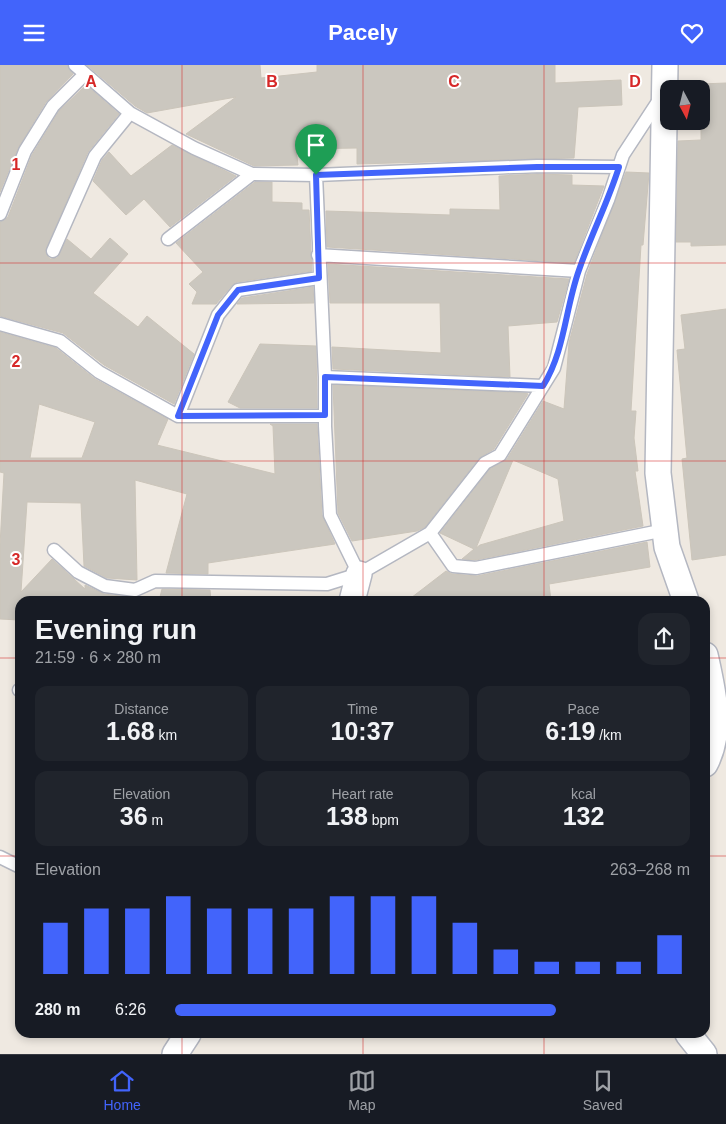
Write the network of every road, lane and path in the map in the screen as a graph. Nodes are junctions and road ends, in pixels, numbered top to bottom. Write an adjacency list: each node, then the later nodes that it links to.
1 (75, 65): 3 (lane)
2 (665, 65): 4 (street)
3 (85, 74): 6 (lane); 11 (lane)
4 (665, 80)
5 (660, 99): 8 (lane)
6 (130, 113): 9 (lane); 13 (lane)
7 (664, 130): 22 (street)
8 (619, 167): 10 (lane); 15 (lane)
9 (252, 174): 10 (lane); 12 (lane)
10 (316, 175): 14 (lane)
11 (0, 214)
12 (168, 239)
13 (54, 251)
14 (318, 255): 15 (lane); 16 (lane)
15 (579, 271): 19 (lane)
16 (319, 278): 18 (lane); 21 (lane)
17 (0, 324): 21 (lane)
18 (325, 377): 19 (lane); 20 (lane)
19 (543, 386): 23 (lane)
20 (325, 415): 21 (lane); 25 (lane)
21 (178, 416)
22 (665, 530): 23 (lane); 27 (street)
23 (430, 533): 25 (lane)
24 (54, 550): 25 (lane)
25 (359, 574): 26 (street)
26 (353, 596)
27 (684, 596)
28 (710, 677): 29 (street)
29 (710, 754)
30 (0, 857): 31 (lane)
31 (15, 864)
32 (185, 1038): 34 (street)
33 (691, 1038): 35 (street)
34 (175, 1054)
35 (704, 1054)

